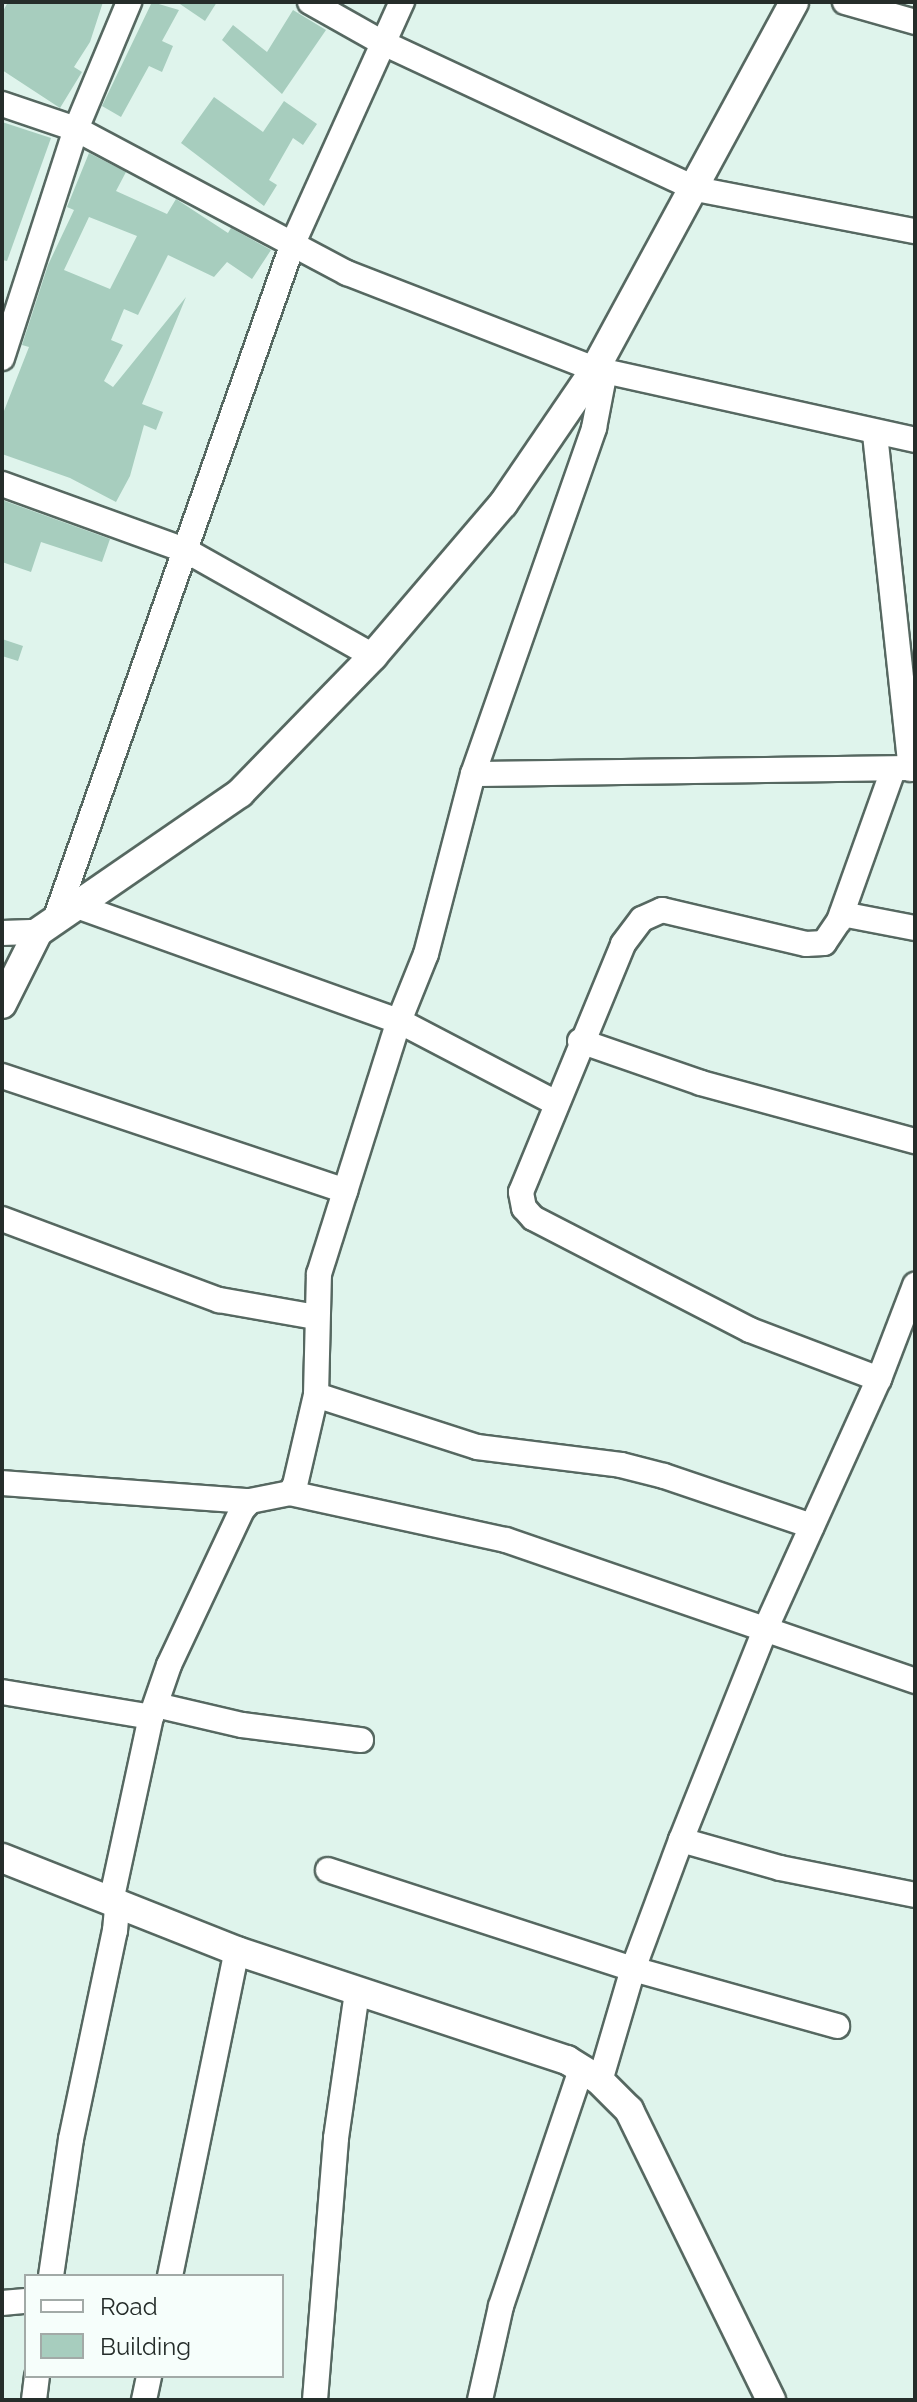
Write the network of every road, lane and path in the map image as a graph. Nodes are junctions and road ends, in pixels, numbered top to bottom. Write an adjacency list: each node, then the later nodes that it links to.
1 (129, 2): 9 (street)
2 (310, 2): 7 (street)
3 (402, 2): 7 (street)
4 (794, 2): 10 (street)
5 (845, 2): 6 (street)
6 (915, 22)
7 (381, 42): 10 (street); 12 (street)
8 (2, 104): 9 (street)
9 (76, 129): 12 (street); 13 (street)
10 (696, 189): 11 (street); 14 (street)
11 (915, 231)
12 (293, 243): 14 (street); 18 (street)
13 (2, 358)
14 (600, 370): 15 (street); 19 (street); 21 (street)
15 (875, 434): 16 (street); 20 (street)
16 (915, 440)
17 (2, 484): 18 (street)
18 (187, 551): 19 (street); 23 (street)
19 (373, 656): 23 (street)
20 (906, 769): 21 (street); 22 (street)
21 (473, 774): 27 (street)
22 (842, 914): 24 (street); 28 (street)
23 (57, 919): 25 (street); 26 (street); 27 (street)
24 (915, 928)
25 (2, 933)
26 (2, 1004)
27 (399, 1021): 30 (street); 32 (street)
28 (580, 1041): 30 (street); 31 (street)
29 (2, 1076): 32 (street)
30 (556, 1103): 36 (street)
31 (915, 1141)
32 (345, 1191): 35 (street)
33 (2, 1219): 35 (street)
34 (915, 1285): 36 (street)
35 (315, 1317): 37 (street)
36 (879, 1379): 41 (street)
37 (316, 1395): 39 (street); 41 (street)
38 (2, 1483): 40 (street)
39 (290, 1493): 40 (street); 42 (street)
40 (250, 1501): 45 (street)
41 (812, 1526): 42 (street)
42 (764, 1632): 43 (street); 47 (street)
43 (915, 1681)
44 (2, 1692): 45 (street)
45 (153, 1711): 46 (street); 51 (street)
46 (361, 1740)
47 (681, 1840): 50 (street); 53 (street)
48 (2, 1858): 51 (street)
49 (328, 1870): 53 (street)
50 (915, 1895)
51 (112, 1897): 52 (street); 57 (street)
52 (237, 1951): 54 (street); 58 (street)
53 (633, 1969): 55 (street); 56 (street)
54 (357, 1993): 56 (street); 65 (street)
55 (837, 2026)
56 (590, 2075): 66 (street); 67 (street)
57 (51, 2274)
58 (170, 2274)
59 (24, 2301): 60 (street)
60 (2, 2303)
61 (37, 2378): 63 (street)
62 (149, 2378): 64 (street)
63 (34, 2400)
64 (144, 2400)
65 (315, 2400)
66 (480, 2400)
67 (771, 2400)

